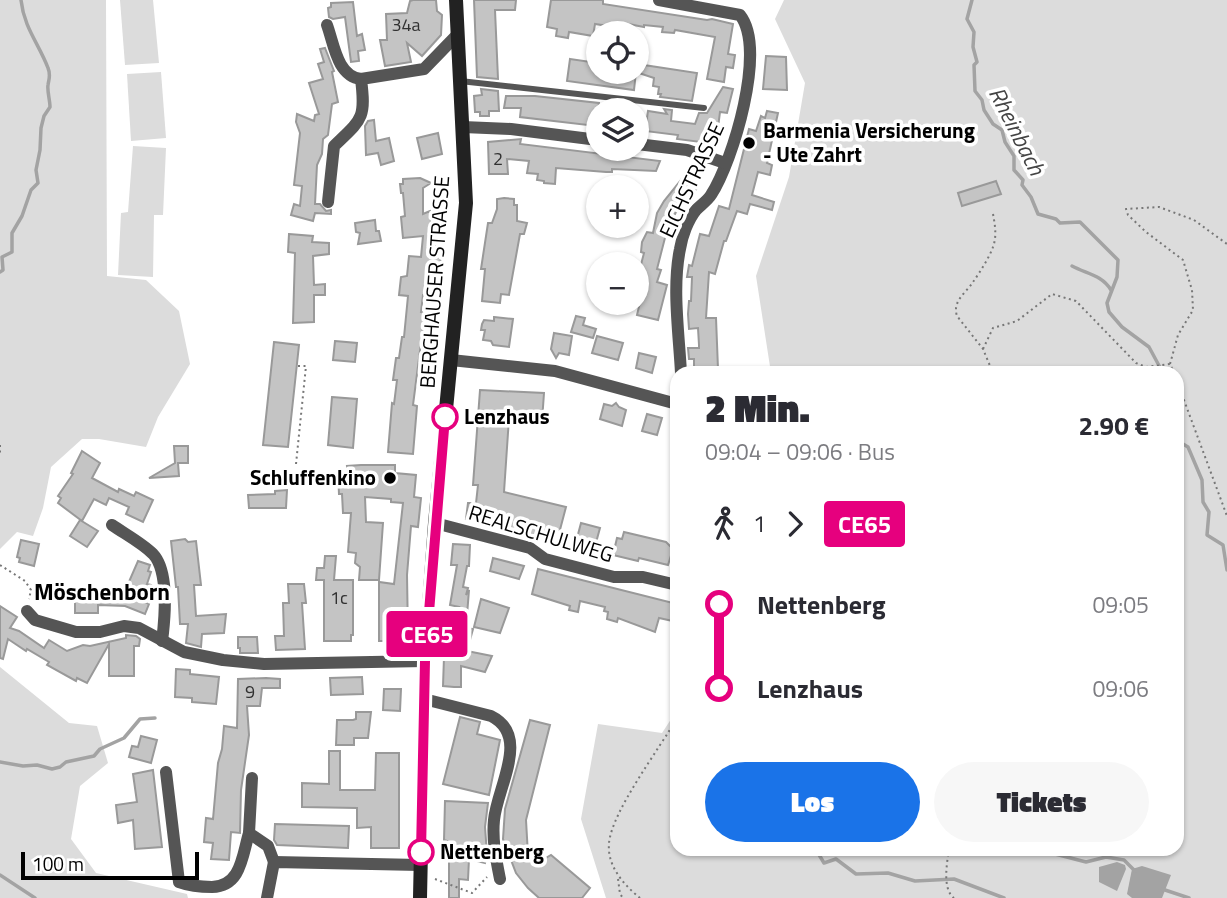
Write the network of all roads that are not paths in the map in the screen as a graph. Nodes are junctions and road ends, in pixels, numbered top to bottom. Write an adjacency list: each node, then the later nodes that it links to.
1 (456, 0): 4 (street, BERGHAUSER STRASSE)
2 (659, 0): 11 (street, EICHSTRASSE)
3 (327, 24): 5 (street)
4 (457, 35): 5 (street); 6 (street, BERGHAUSER STRASSE)
5 (361, 79): 12 (street)
6 (460, 81): 7 (lane); 8 (street, BERGHAUSER STRASSE)
7 (704, 108)
8 (463, 127): 9 (street); 13 (street, BERGHAUSER STRASSE)
9 (586, 138)
10 (649, 145): 11 (street)
11 (725, 163): 14 (street, EICHSTRASSE)
12 (328, 202)
13 (451, 360): 15 (street); 16 (street, BERGHAUSER STRASSE)
14 (681, 366)
15 (670, 402)
16 (435, 523): 18 (street, REALSCHULWEG); 21 (street, BERGHAUSER STRASSE)
17 (112, 525): 20 (street)
18 (670, 583)
19 (27, 611): 20 (street)
20 (162, 641): 21 (street)
21 (425, 661): 22 (street, BERGHAUSER STRASSE)
22 (424, 699): 27 (street, BERGHAUSER STRASSE); 28 (street)
23 (166, 772): 25 (street)
24 (253, 778): 25 (street)
25 (249, 834): 26 (street)
26 (274, 862): 27 (street); 29 (street)
27 (420, 865): 30 (street, BERGHAUSER STRASSE)
28 (500, 879)
29 (267, 898)
30 (419, 898)

